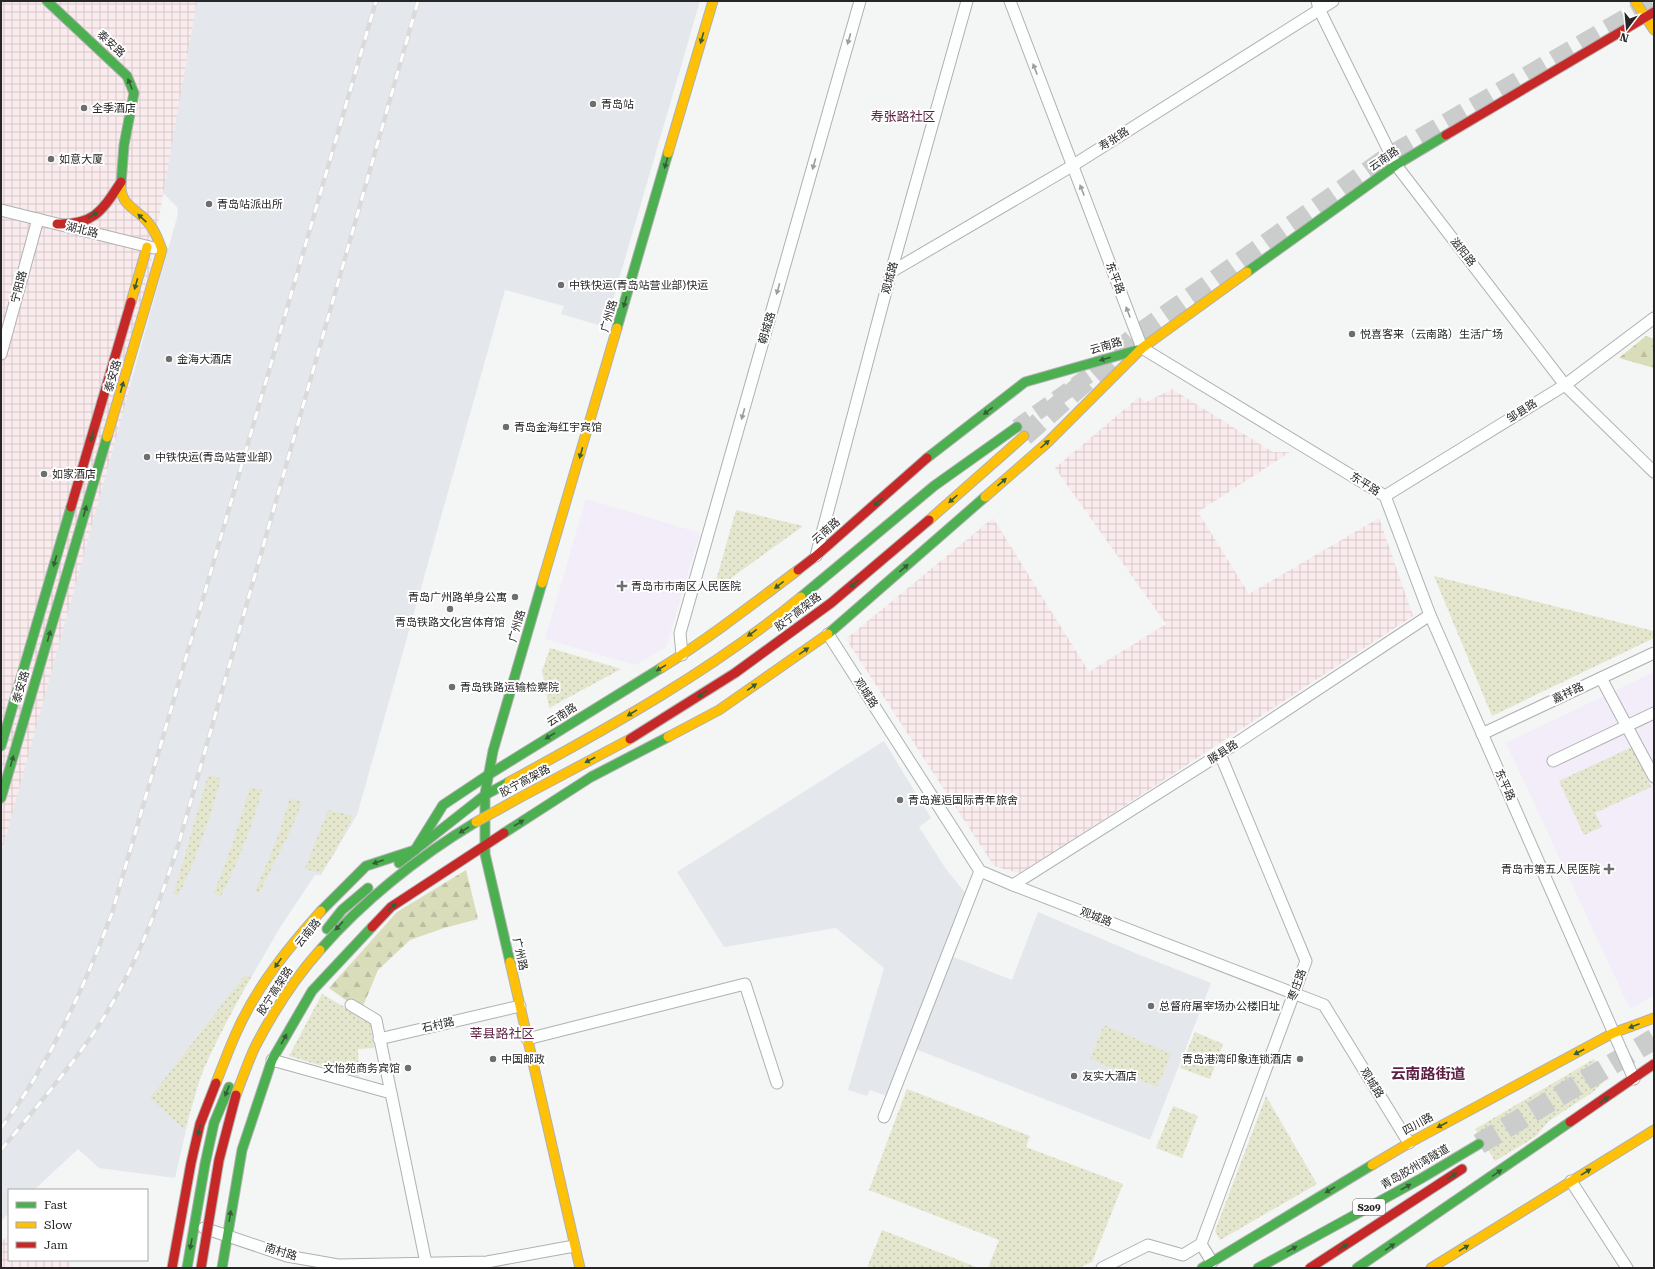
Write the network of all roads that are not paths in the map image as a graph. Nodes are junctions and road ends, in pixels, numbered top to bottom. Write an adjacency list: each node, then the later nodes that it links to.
1 (47, 1): 14 (main road, 泰安路, one-way to 1)
2 (713, 1): 41 (main road, 广州路, one-way to 41)
3 (860, 1): 33 (street, 朝城路, one-way to 33)
4 (967, 1): 20 (street, 观城路)
5 (1010, 1): 13 (street, 东平路, one-way to 5)
6 (1333, 1): 8 (street, 寿张路)
7 (1635, 1): 10 (main road)
8 (1318, 5): 12 (street, 滋阳路); 13 (street, 寿张路)
9 (1654, 12): 10 (main road, 云南路)
10 (1645, 17): 11 (main road); 12 (main road, 云南路)
11 (1654, 30)
12 (1396, 165): 22 (main road, 云南路); 24 (street, 滋阳路)
13 (1072, 166): 20 (street, 寿张路); 22 (street, 东平路, one-way to 13)
14 (121, 182): 17 (main road, one-way to 14); 19 (main road, 泰安路, one-way to 14)
15 (1, 210): 16 (street, 湖北路)
16 (38, 219): 17 (street, 湖北路); 23 (street, 宁阳路)
17 (57, 224): 18 (street, 湖北路)
18 (147, 247): 19 (street, 湖北路); 38 (main road, 泰安路, one-way to 38)
19 (162, 250): 44 (main road, 泰安路, one-way to 19)
20 (891, 272): 29 (street, 观城路)
21 (1654, 318): 24 (street, 邹县路)
22 (1142, 348): 28 (street, 东平路); 29 (main road, 云南路, one-way to 29); 31 (main road, 云南路, one-way to 22)
23 (1, 354)
24 (1565, 385): 27 (street, 滋阳路); 28 (street, 邹县路)
25 (1017, 427): 43 (main road, one-way to 43)
26 (1024, 436): 78 (main road, 胶宁高架路, one-way to 78, bridge)
27 (1654, 472)
28 (1385, 496): 30 (street, 东平路)
29 (816, 556): 33 (main road, 云南路, one-way to 33)
30 (1430, 614): 37 (street, 东平路); 39 (street, 滕县路)
31 (828, 634): 45 (main road, 云南路, one-way to 31); 48 (street, 观城路)
32 (1654, 653): 34 (street, 嘉祥路)
33 (682, 655): 41 (main road, 云南路, one-way to 41)
34 (1601, 678): 36 (street); 37 (street, 嘉祥路)
35 (1654, 713): 36 (street)
36 (1627, 726): 40 (street); 42 (street)
37 (1482, 734): 55 (street, 东平路)
38 (1, 746)
39 (1220, 754): 50 (street, 滕县路); 51 (street, 枣庄路)
40 (1553, 761)
41 (488, 775): 43 (main road, 广州路); 46 (main road, 云南路)
42 (1654, 777)
43 (485, 795): 45 (main road, 广州路); 46 (main road)
44 (1, 798)
45 (486, 844): 53 (main road, 广州路); 58 (main road, 云南路, one-way to 45)
46 (415, 850): 47 (main road, 云南路); 76 (main road, one-way to 76)
47 (392, 868)
48 (980, 871): 50 (street, 观城路); 63 (street)
49 (375, 882): 69 (main road, 云南路, one-way to 69)
50 (1013, 886): 51 (street, 观城路)
51 (1294, 994): 65 (street, 观城路); 71 (street, 枣庄路)
52 (351, 1005): 56 (street)
53 (520, 1006): 56 (street, 石村路); 57 (main road, 广州路)
54 (1654, 1018): 55 (main road, 四川路, one-way to 55)
55 (1614, 1033): 60 (street, 东平路); 65 (main road, 四川路, one-way to 65)
56 (380, 1039): 62 (street)
57 (527, 1039): 61 (street); 72 (main road, 广州路)
58 (272, 1060): 62 (street); 70 (main road, 云南路, one-way to 58)
59 (1654, 1064): 60 (main road)
60 (1634, 1079): 84 (main road, one-way to 60)
61 (777, 1083)
62 (391, 1093): 73 (street)
63 (884, 1117)
64 (1654, 1130): 68 (main road, one-way to 64)
65 (1409, 1143): 74 (main road, 四川路, one-way to 74)
66 (1479, 1144): 82 (main road, 青岛胶州湾隧道 / S209, one-way to 66)
67 (1473, 1162): 83 (main road, one-way to 67)
68 (1571, 1181): 85 (main road, one-way to 68); 86 (street)
69 (194, 1225): 70 (street, 南村路); 77 (main road, 云南路, one-way to 77)
70 (227, 1235): 75 (street, 南村路); 79 (main road, 云南路)
71 (1201, 1244): 74 (street); 81 (street)
72 (574, 1246): 73 (street, 南村路); 80 (main road, 广州路)
73 (426, 1263): 75 (street, 南村路)
74 (1207, 1265)
75 (394, 1266)
76 (172, 1268)
77 (187, 1268)
78 (201, 1268)
79 (222, 1268)
80 (580, 1268)
81 (1102, 1268)
82 (1258, 1268)
83 (1310, 1268)
84 (1357, 1268)
85 (1431, 1268)
86 (1627, 1268)

